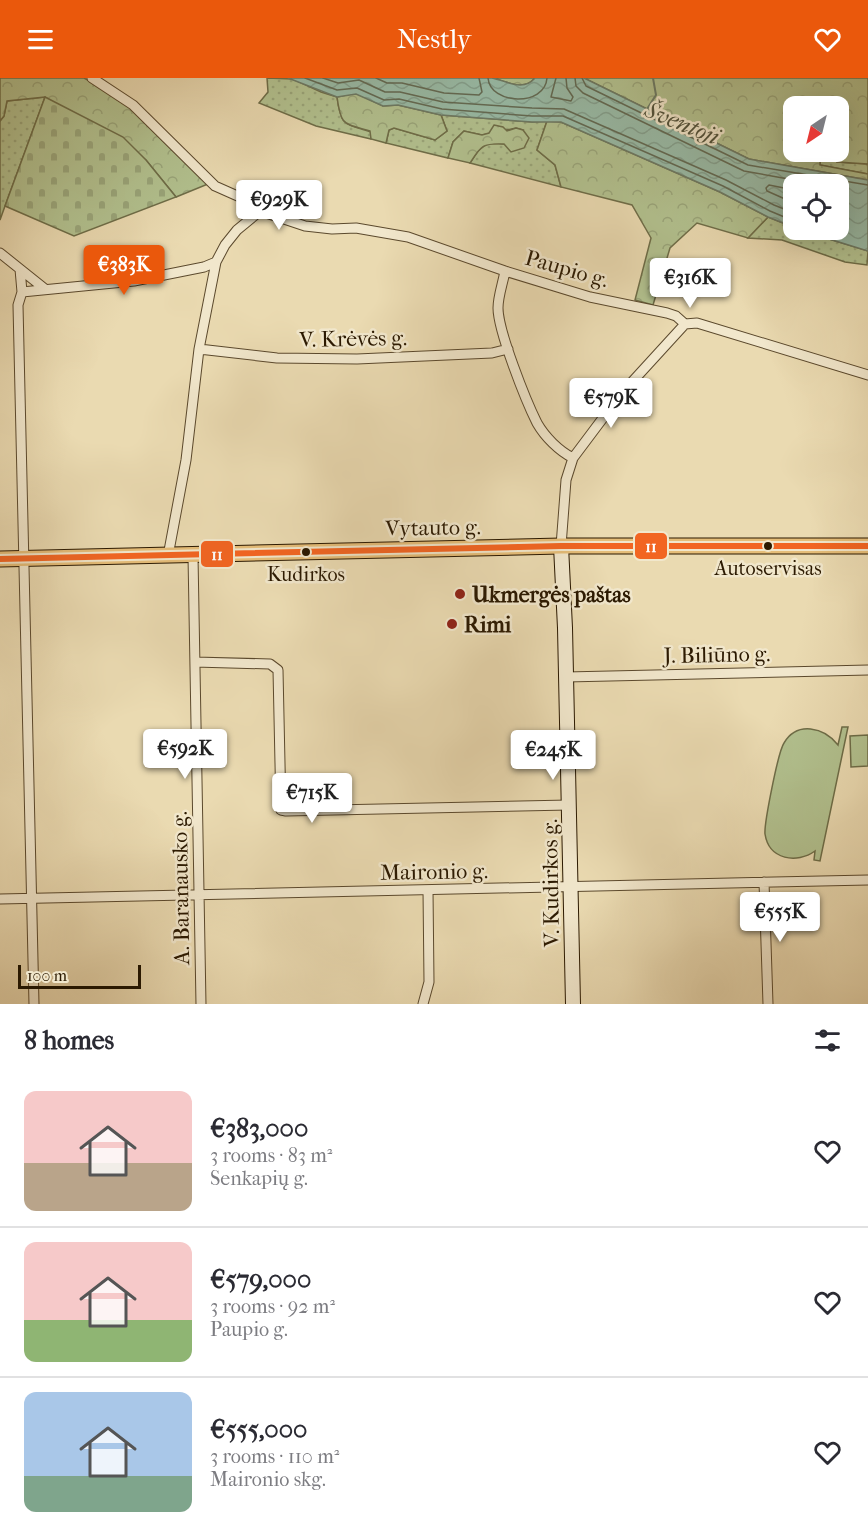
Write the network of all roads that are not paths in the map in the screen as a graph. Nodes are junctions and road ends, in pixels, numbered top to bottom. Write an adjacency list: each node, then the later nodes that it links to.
1 (92, 78): 2 (street, Paupio g.)
2 (260, 211): 4 (street); 6 (street, Paupio g.)
3 (0, 254): 5 (street)
4 (216, 262): 7 (street); 11 (street)
5 (20, 269): 7 (street); 8 (street)
6 (506, 271): 9 (street, Paupio g.); 10 (street)
7 (45, 289): 8 (street)
8 (22, 292): 18 (street)
9 (685, 324): 12 (street, Paupio g.); 13 (street)
10 (508, 349): 11 (street, V. Krėvės g.); 13 (street)
11 (199, 350): 16 (street)
12 (868, 375)
13 (573, 458): 14 (street)
14 (561, 546): 15 (main road, Vytauto g.); 17 (main road, Vytauto g.); 22 (street, V. Kudirkos g.)
15 (868, 546)
16 (168, 556): 17 (main road, Vytauto g.); 18 (main road, Vytauto g.)
17 (193, 556): 20 (street, A. Baranausko g.)
18 (25, 558): 19 (main road, Vytauto g.); 29 (street)
19 (0, 559)
20 (195, 662): 23 (street); 28 (street, A. Baranausko g.)
21 (868, 670): 22 (street, J. Biliūno g.)
22 (566, 677): 23 (street, V. Kudirkos g.)
23 (569, 805): 26 (street, V. Kudirkos g.)
24 (868, 880): 25 (street, Maironio g.)
25 (764, 882): 26 (street, Maironio g.); 35 (street)
26 (570, 887): 27 (street, Maironio g.); 34 (street, V. Kudirkos g.)
27 (428, 890): 28 (street, Maironio g.); 33 (street)
28 (200, 895): 29 (street, Maironio g.); 32 (street, A. Baranausko g.)
29 (31, 898): 30 (street, Maironio g.); 31 (street)
30 (0, 899)
31 (34, 1004)
32 (201, 1004)
33 (423, 1004)
34 (573, 1004)
35 (768, 1004)

